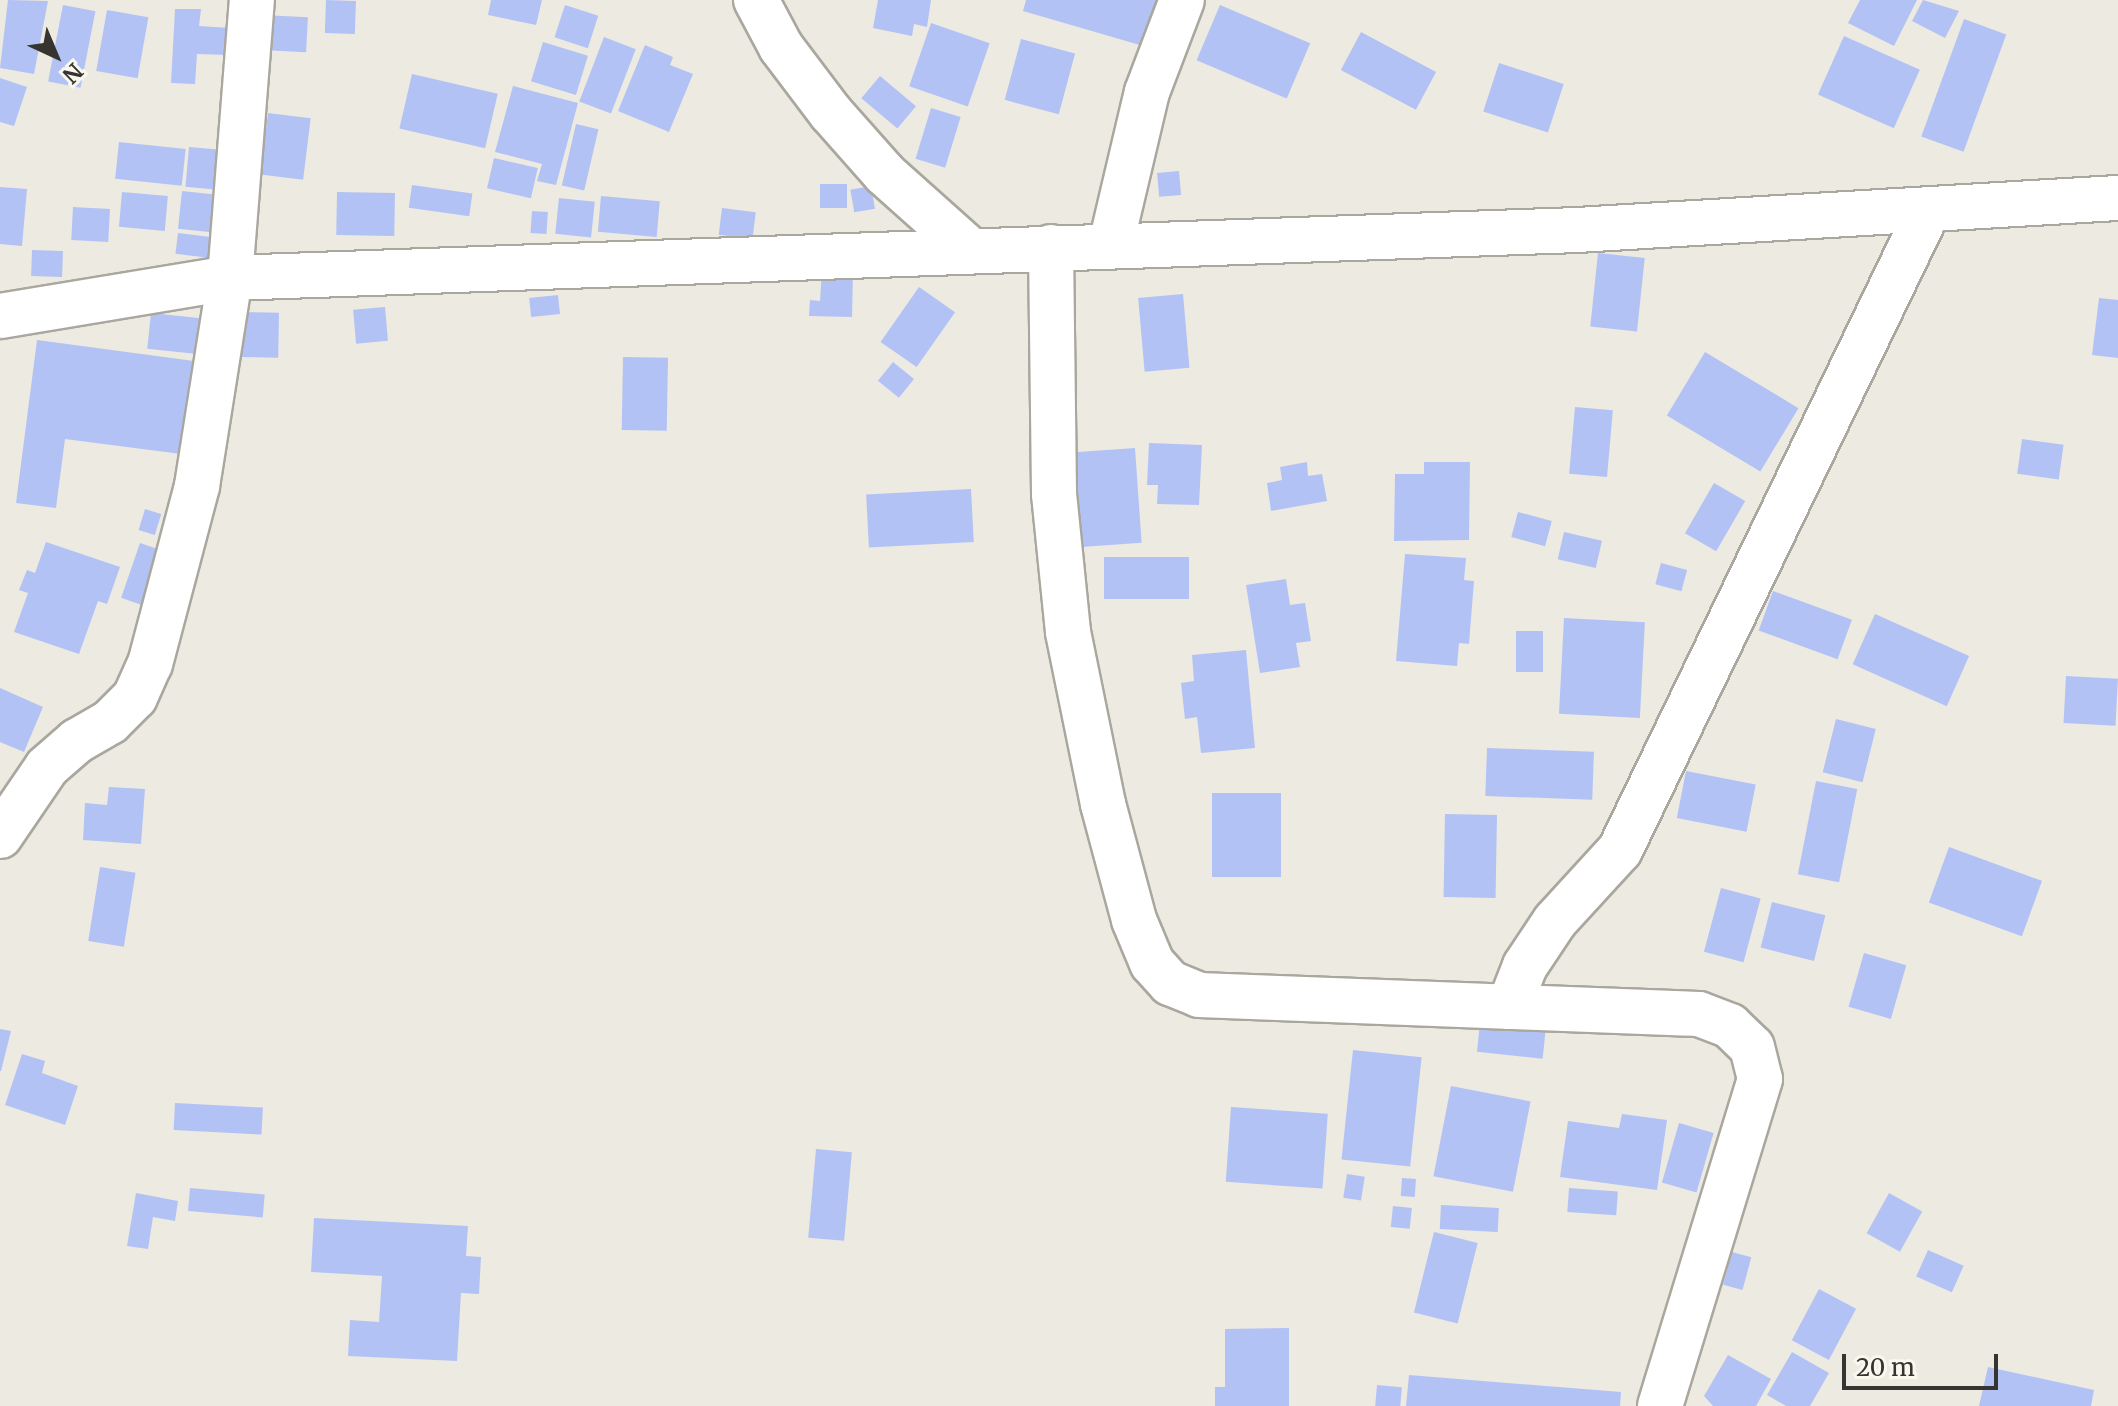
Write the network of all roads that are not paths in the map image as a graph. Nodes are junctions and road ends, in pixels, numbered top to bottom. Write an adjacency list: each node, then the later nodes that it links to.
1 (252, 0): 9 (street)
2 (756, 0): 8 (street)
3 (1182, 0): 6 (street)
4 (2118, 198): 5 (street)
5 (1927, 213): 6 (street); 12 (street)
6 (1111, 244): 7 (street)
7 (1051, 247): 8 (street); 12 (street)
8 (970, 250): 9 (street)
9 (230, 278): 10 (street); 11 (street)
10 (0, 316)
11 (0, 836)
12 (1509, 1007): 13 (street)
13 (1660, 1406)

